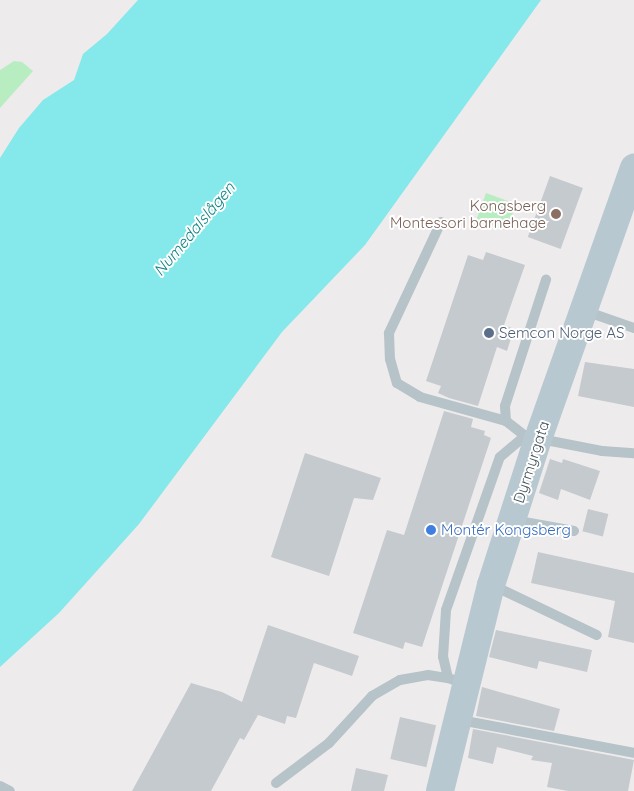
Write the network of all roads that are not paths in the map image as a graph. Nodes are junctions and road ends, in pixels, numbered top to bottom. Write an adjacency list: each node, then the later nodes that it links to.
1 (634, 168): 4 (main road, Dyrmyrgata)
2 (441, 222): 6 (lane)
3 (546, 280): 6 (lane)
4 (583, 310): 5 (lane); 7 (main road, Dyrmyrgata)
5 (634, 328)
6 (506, 421): 7 (lane)
7 (531, 438): 8 (lane); 9 (main road, Dyrmyrgata); 13 (lane)
8 (634, 453)
9 (512, 519): 10 (lane); 11 (main road, Dyrmyrgata)
10 (574, 531)
11 (491, 585): 12 (lane); 13 (main road, Dyrmyrgata)
12 (597, 635)
13 (456, 682): 14 (main road, Dyrmyrgata); 16 (lane)
14 (456, 719): 15 (lane); 19 (main road, Dyrmyrgata)
15 (634, 753)
16 (276, 783)
17 (0, 786): 18 (lane)
18 (10, 791)
19 (440, 791)

